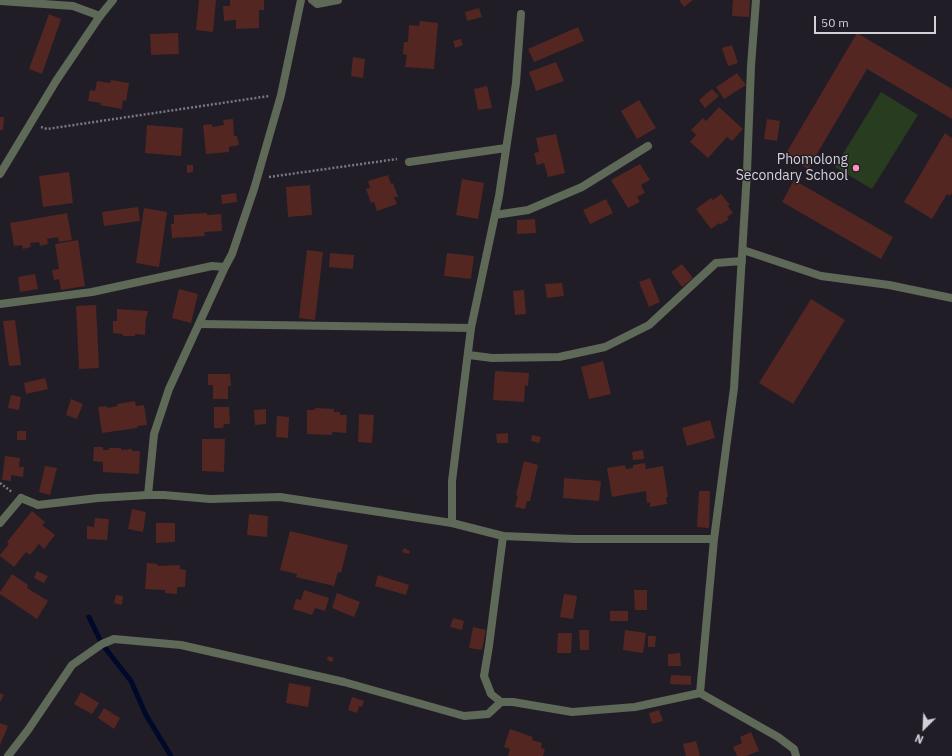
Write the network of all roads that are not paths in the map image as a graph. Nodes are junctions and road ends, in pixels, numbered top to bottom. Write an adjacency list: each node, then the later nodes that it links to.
1 (113, 0): 8 (street)
2 (301, 0): 16 (street)
3 (312, 0): 4 (street)
4 (338, 0)
5 (756, 0): 14 (street)
6 (0, 1): 8 (street)
7 (521, 14): 10 (street)
8 (100, 16): 12 (street)
9 (648, 146): 13 (street)
10 (506, 148): 11 (street); 13 (street)
11 (413, 161)
12 (0, 174)
13 (495, 215): 20 (street)
14 (743, 250): 15 (street); 17 (street)
15 (742, 261): 21 (street); 26 (street)
16 (225, 267): 18 (street); 19 (street)
17 (952, 298)
18 (0, 304)
19 (200, 324): 20 (street); 22 (street)
20 (471, 328): 21 (street)
21 (469, 355): 24 (street)
22 (148, 495): 23 (street); 24 (street)
23 (0, 523)
24 (452, 523): 25 (street)
25 (503, 536): 26 (street); 28 (street)
26 (714, 539): 27 (street)
27 (700, 693): 28 (street); 30 (street)
28 (501, 702): 29 (street)
29 (8, 756)
30 (796, 756)

